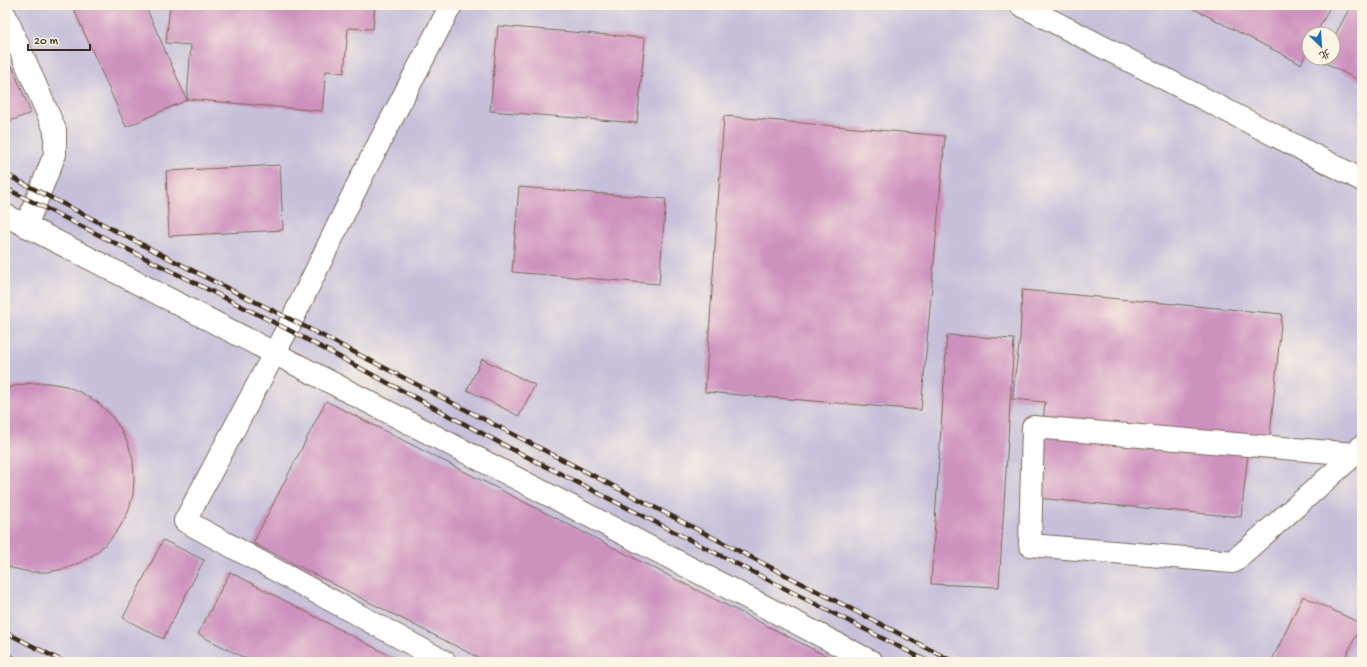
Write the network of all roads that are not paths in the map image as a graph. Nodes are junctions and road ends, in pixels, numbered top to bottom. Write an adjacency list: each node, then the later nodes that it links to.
1 (452, 5): 7 (lane)
2 (1021, 5): 4 (lane)
3 (5, 15): 6 (lane)
4 (1362, 180)
5 (5, 215): 6 (lane)
6 (26, 226): 7 (lane)
7 (274, 353): 9 (lane); 10 (lane)
8 (1358, 450): 8 (lane)
9 (446, 662)
10 (872, 662)

